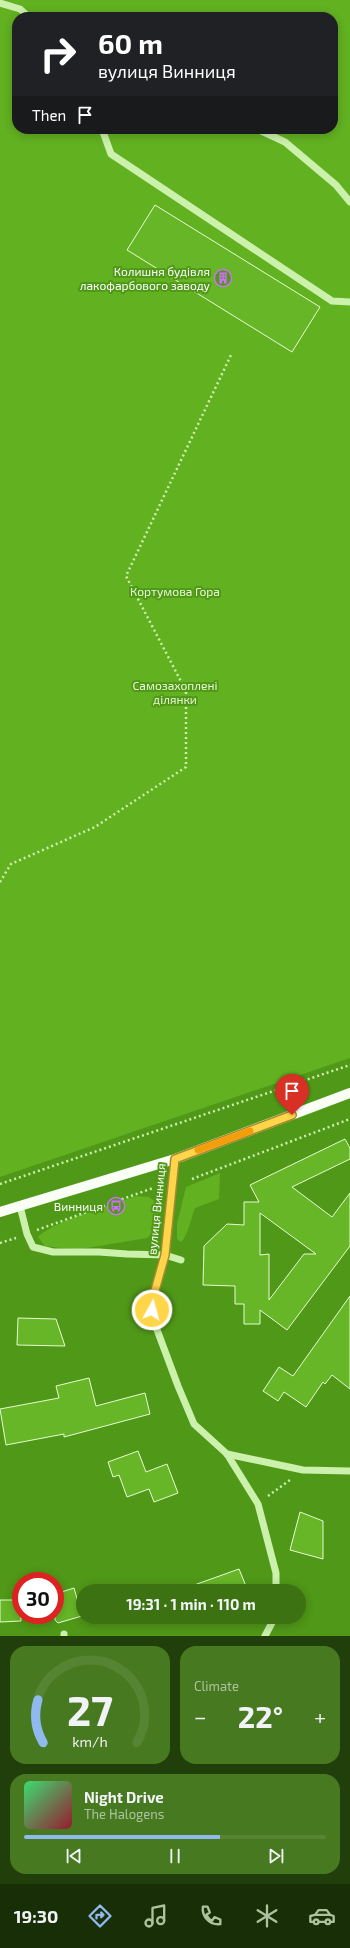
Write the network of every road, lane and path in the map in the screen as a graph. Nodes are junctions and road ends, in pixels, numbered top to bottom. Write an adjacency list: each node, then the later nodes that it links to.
1 (0, 2): 2 (street)
2 (23, 12)
3 (104, 134): 6 (street)
4 (268, 134): 5 (street)
5 (350, 202)
6 (350, 302)
7 (231, 355): 8 (path)
8 (0, 882)
9 (350, 1065): 14 (path)
10 (350, 1093): 12 (main road, вулиця Винниця)
11 (350, 1119): 13 (path)
12 (175, 1159): 16 (main road, вулиця Винниця); 20 (street, вулиця Винниця)
13 (192, 1179)
14 (0, 1184)
15 (154, 1188): 18 (path)
16 (20, 1206): 17 (main road, вулиця Винниця); 18 (street)
17 (0, 1212)
18 (27, 1234): 19 (path); 20 (street)
19 (0, 1243)
20 (165, 1255): 21 (street); 22 (street, вулиця Винниця)
21 (181, 1260)
22 (227, 1454): 23 (street); 25 (street, вулиця Винниця)
23 (303, 1470): 24 (street); 25 (path)
24 (350, 1471)
25 (258, 1504): 26 (street, вулиця Винниця)
26 (276, 1584)
27 (272, 1624): 28 (street)
28 (266, 1636)

